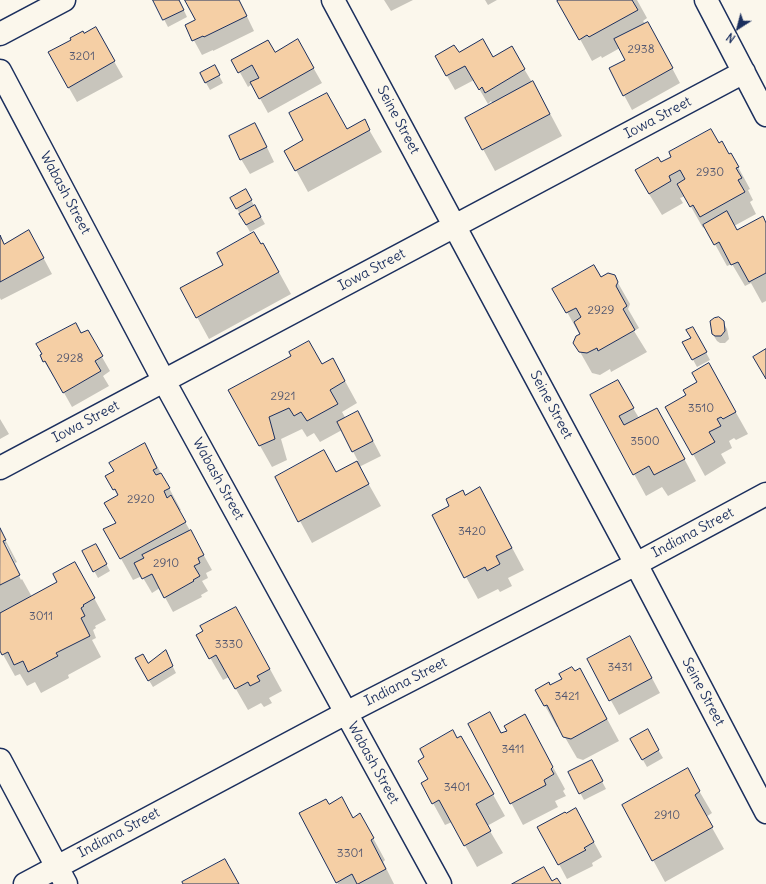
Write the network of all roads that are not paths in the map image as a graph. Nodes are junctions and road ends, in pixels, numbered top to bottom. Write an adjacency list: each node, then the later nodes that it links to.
1 (64, 0): 4 (street)
2 (333, 0): 8 (street, Seine Street)
3 (706, 0): 6 (street)
4 (0, 34)
5 (0, 71): 9 (street, Wabash Street)
6 (744, 72): 7 (street); 8 (street, Iowa Street)
7 (766, 114)
8 (454, 225): 9 (street, Iowa Street); 12 (street, Seine Street)
9 (164, 381): 10 (street, Iowa Street); 13 (street, Wabash Street)
10 (0, 468)
11 (766, 494): 12 (street, Indiana Street)
12 (636, 564): 13 (street, Indiana Street); 15 (street, Seine Street)
13 (346, 713): 16 (street, Indiana Street); 18 (street, Wabash Street)
14 (0, 760): 16 (street)
15 (766, 812)
16 (62, 875): 17 (street, Indiana Street)
17 (25, 884)
18 (440, 884)

